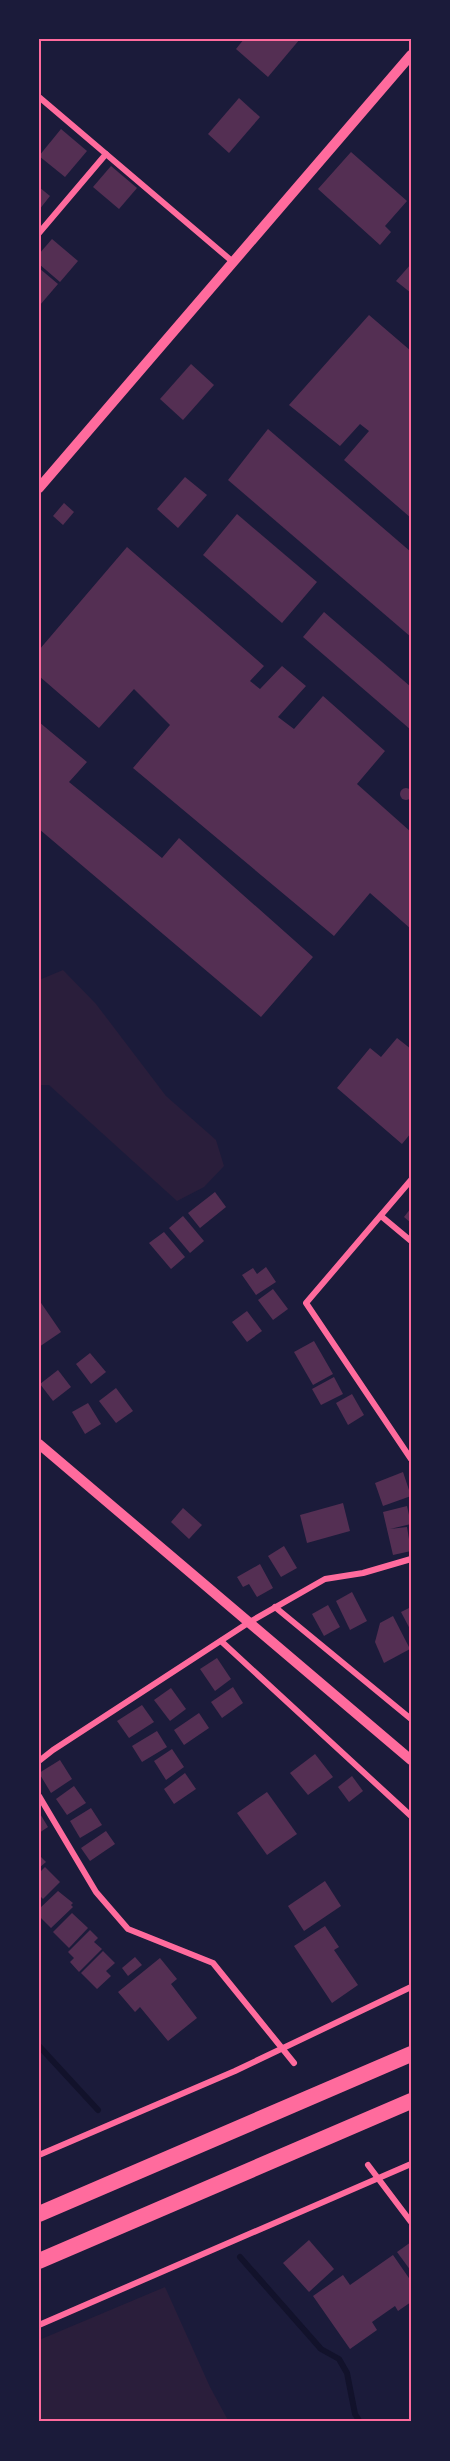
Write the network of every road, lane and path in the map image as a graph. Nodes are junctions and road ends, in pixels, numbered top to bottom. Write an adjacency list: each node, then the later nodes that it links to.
1 (411, 55): 5 (street)
2 (39, 97): 3 (street)
3 (106, 154): 4 (street); 5 (street)
4 (39, 233)
5 (233, 262): 6 (street)
6 (39, 488)
7 (411, 1180): 8 (street)
8 (381, 1216): 9 (street); 11 (street)
9 (411, 1241)
10 (39, 1444): 14 (street)
11 (411, 1459)
12 (411, 1559): 13 (street)
13 (275, 1607): 14 (street); 16 (street)
14 (248, 1623): 15 (street); 17 (street)
15 (221, 1641): 18 (street); 20 (street)
16 (411, 1719)
17 (411, 1760)
18 (39, 1761)
19 (39, 1796): 22 (street)
20 (411, 1816)
21 (411, 1987): 22 (street)
22 (283, 2049): 24 (street); 26 (street)
23 (411, 2054): 29 (highway)
24 (294, 2063)
25 (411, 2101): 31 (highway)
26 (39, 2155)
27 (411, 2164): 30 (street)
28 (368, 2165): 30 (street)
29 (142, 2171): 32 (highway); 33 (highway)
30 (378, 2179): 34 (street); 37 (street)
31 (170, 2206): 35 (highway); 36 (highway)
32 (39, 2208)
33 (39, 2214)
34 (411, 2222)
35 (39, 2261)
36 (39, 2269)
37 (39, 2325)

